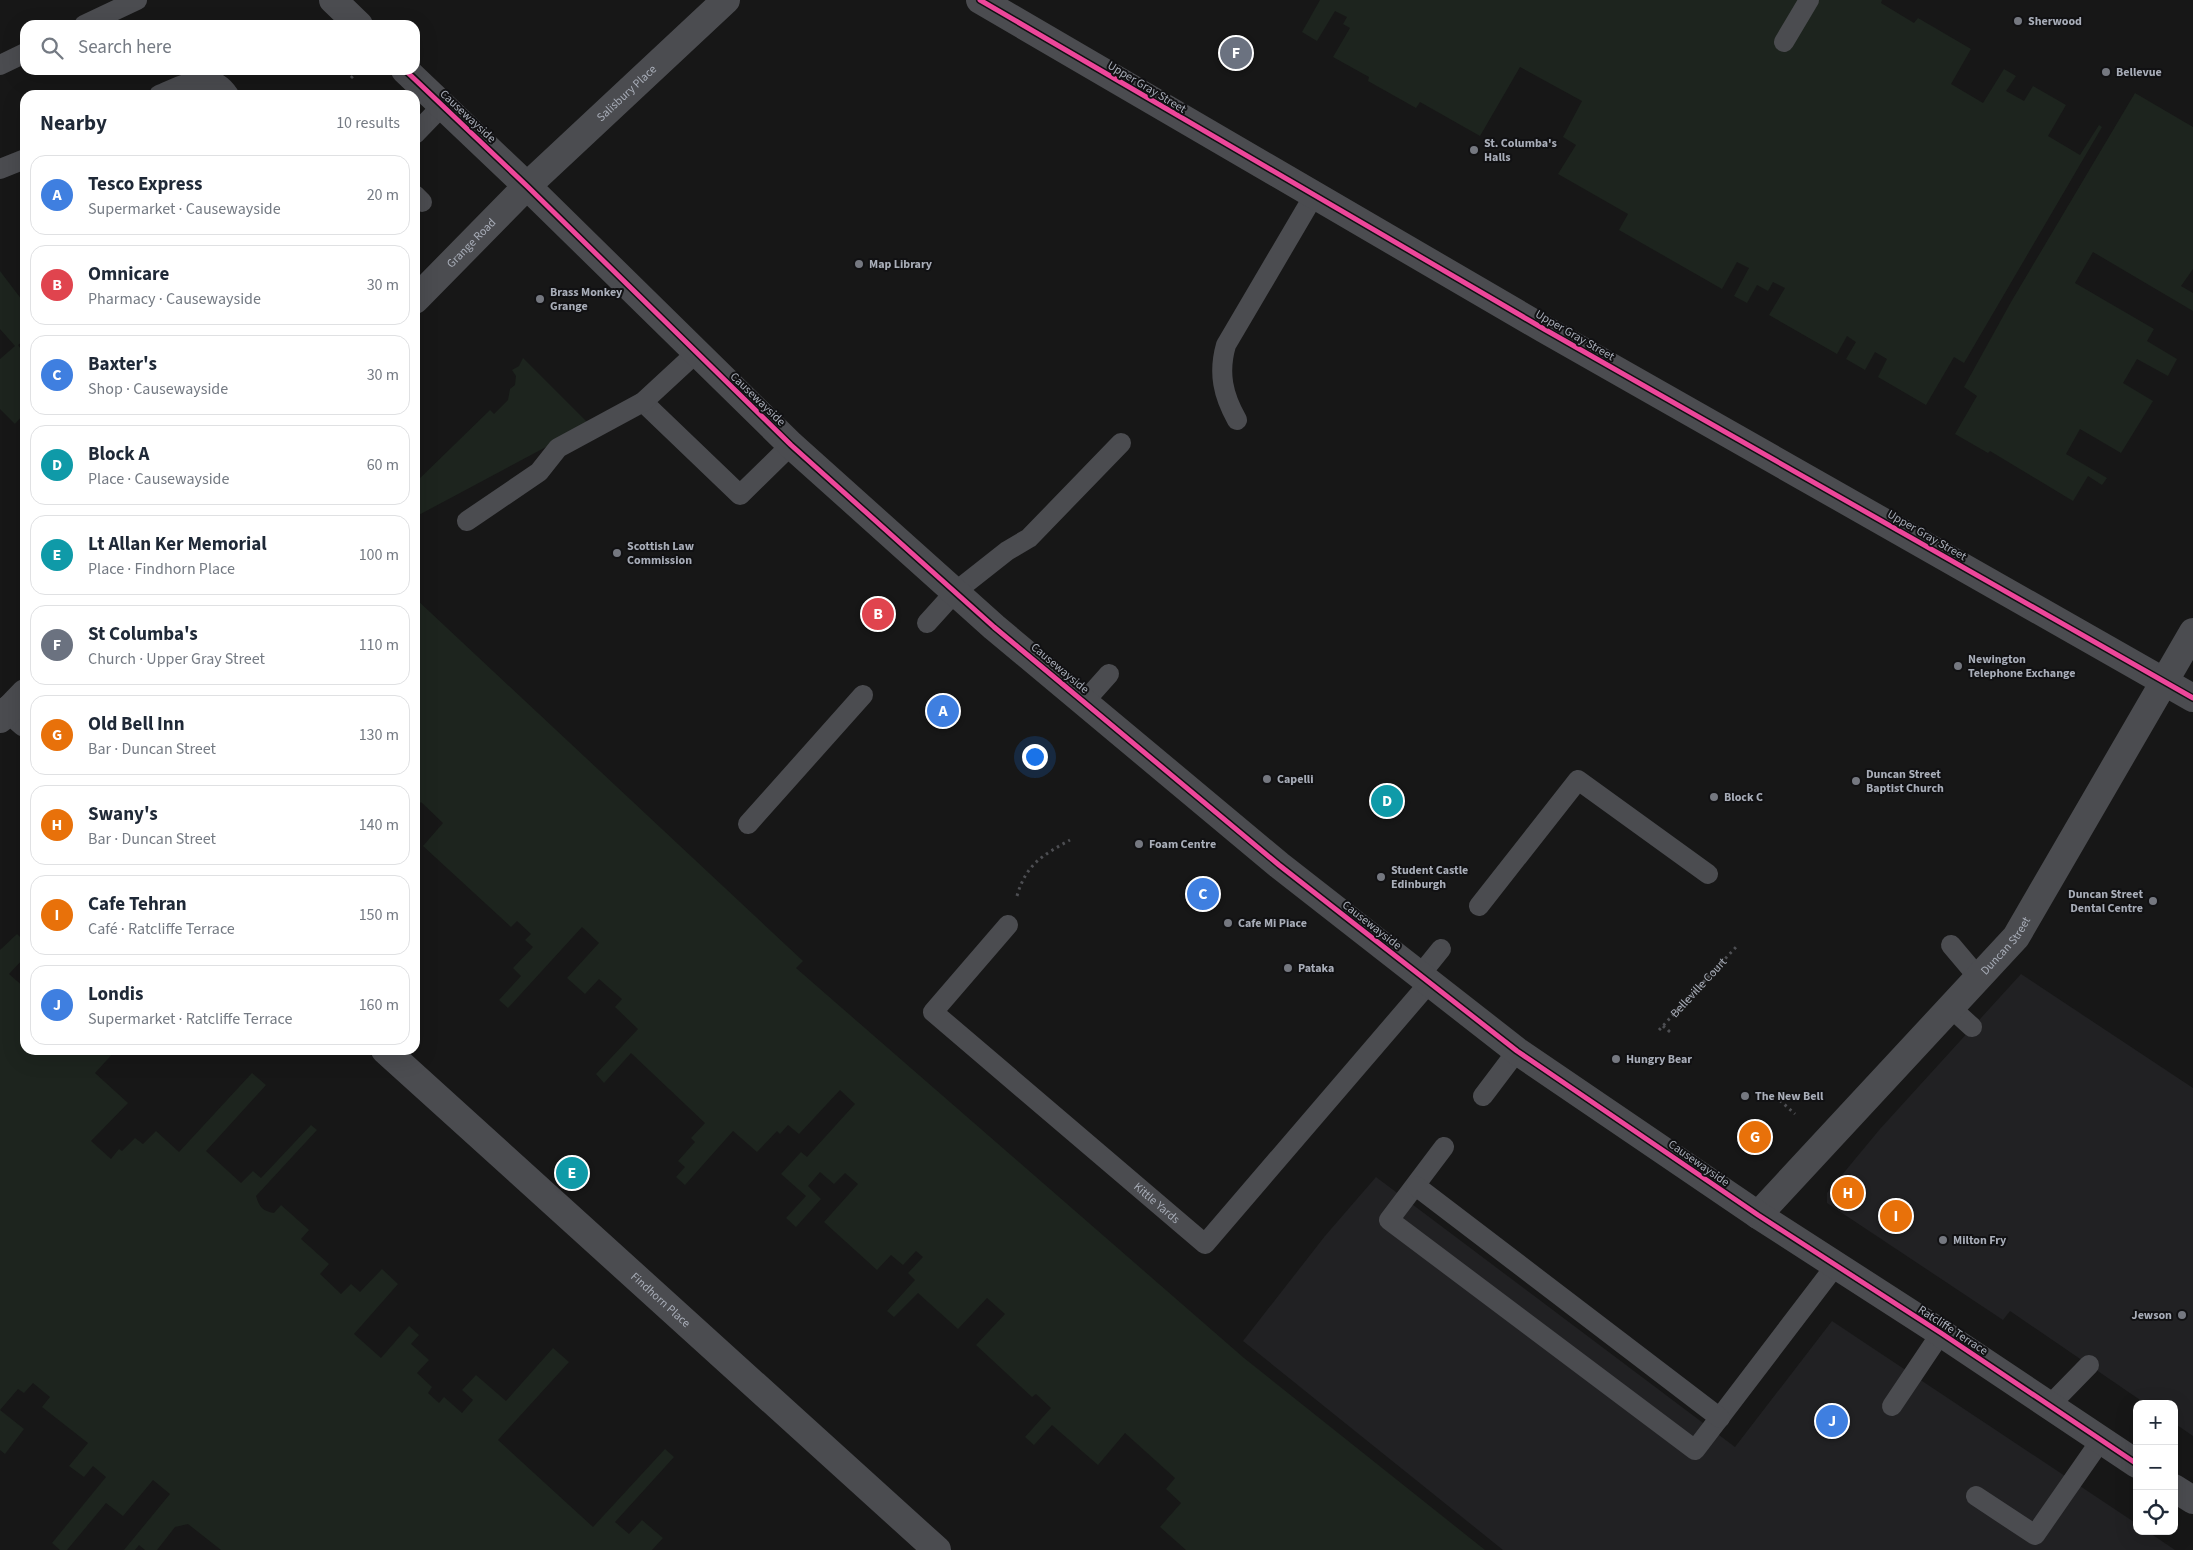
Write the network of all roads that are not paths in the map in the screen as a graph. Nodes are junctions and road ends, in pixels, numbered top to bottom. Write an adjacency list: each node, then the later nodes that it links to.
1 (137, 0): 6 (lane)
2 (332, 0): 7 (street)
3 (726, 0): 18 (street, Salisbury Place)
4 (980, 0): 19 (street, Upper Gray Street)
5 (1809, 0): 8 (lane)
6 (95, 20)
7 (354, 20)
8 (1784, 42)
9 (20, 55): 10 (lane)
10 (0, 65)
11 (410, 75): 14 (street, Causewayside)
12 (170, 90): 13 (lane)
13 (224, 90)
14 (443, 105): 15 (lane); 18 (street, Causewayside)
15 (420, 129)
16 (20, 161): 17 (lane)
17 (0, 169)
18 (527, 186): 20 (street, Grange Road); 21 (street, Causewayside)
19 (1313, 197): 23 (lane); 31 (street, Upper Gray Street)
20 (420, 295)
21 (696, 353): 22 (lane); 25 (street, Causewayside)
22 (643, 402): 25 (lane); 26 (lane)
23 (1237, 420)
24 (1121, 443): 27 (lane)
25 (790, 445): 27 (street, Causewayside)
26 (467, 521)
27 (955, 592): 28 (lane); 34 (street, Causewayside)
28 (926, 623)
29 (2193, 632): 31 (street, Duncan Street)
30 (1109, 674): 34 (lane)
31 (2164, 681): 33 (street, Upper Gray Street); 41 (street, Duncan Street)
32 (863, 695): 35 (lane)
33 (2193, 698)
34 (1084, 702): 42 (street, Causewayside)
35 (748, 824)
36 (1708, 874): 37 (lane)
37 (1479, 906)
38 (1008, 925): 42 (lane, Kittle Yards)
39 (1952, 945): 41 (lane)
40 (1441, 949): 42 (lane)
41 (1978, 977): 43 (street, Duncan Street)
42 (1424, 979): 45 (street, Causewayside)
43 (1950, 1007): 44 (lane); 50 (street, Duncan Street)
44 (1972, 1028)
45 (1517, 1051): 47 (lane); 50 (street, Causewayside)
46 (392, 1055): 62 (street, Findhorn Place)
47 (1483, 1096)
48 (1444, 1148): 49 (lane)
49 (1416, 1186): 56 (lane); 56 (lane)
50 (1758, 1215): 51 (street, Ratcliffe Terrace)
51 (1836, 1265): 52 (street, Ratcliffe Terrace); 56 (lane)
52 (1941, 1333): 54 (lane); 55 (street, Ratcliffe Terrace)
53 (2089, 1365): 55 (lane)
54 (1892, 1406)
55 (2049, 1406): 57 (street, Ratcliffe Terrace)
56 (1720, 1418)
57 (2101, 1440): 58 (street, Ratcliffe Terrace); 60 (lane)
58 (2133, 1461)
59 (2177, 1490): 61 (street)
60 (1976, 1496)
61 (2193, 1500)
62 (937, 1550)

